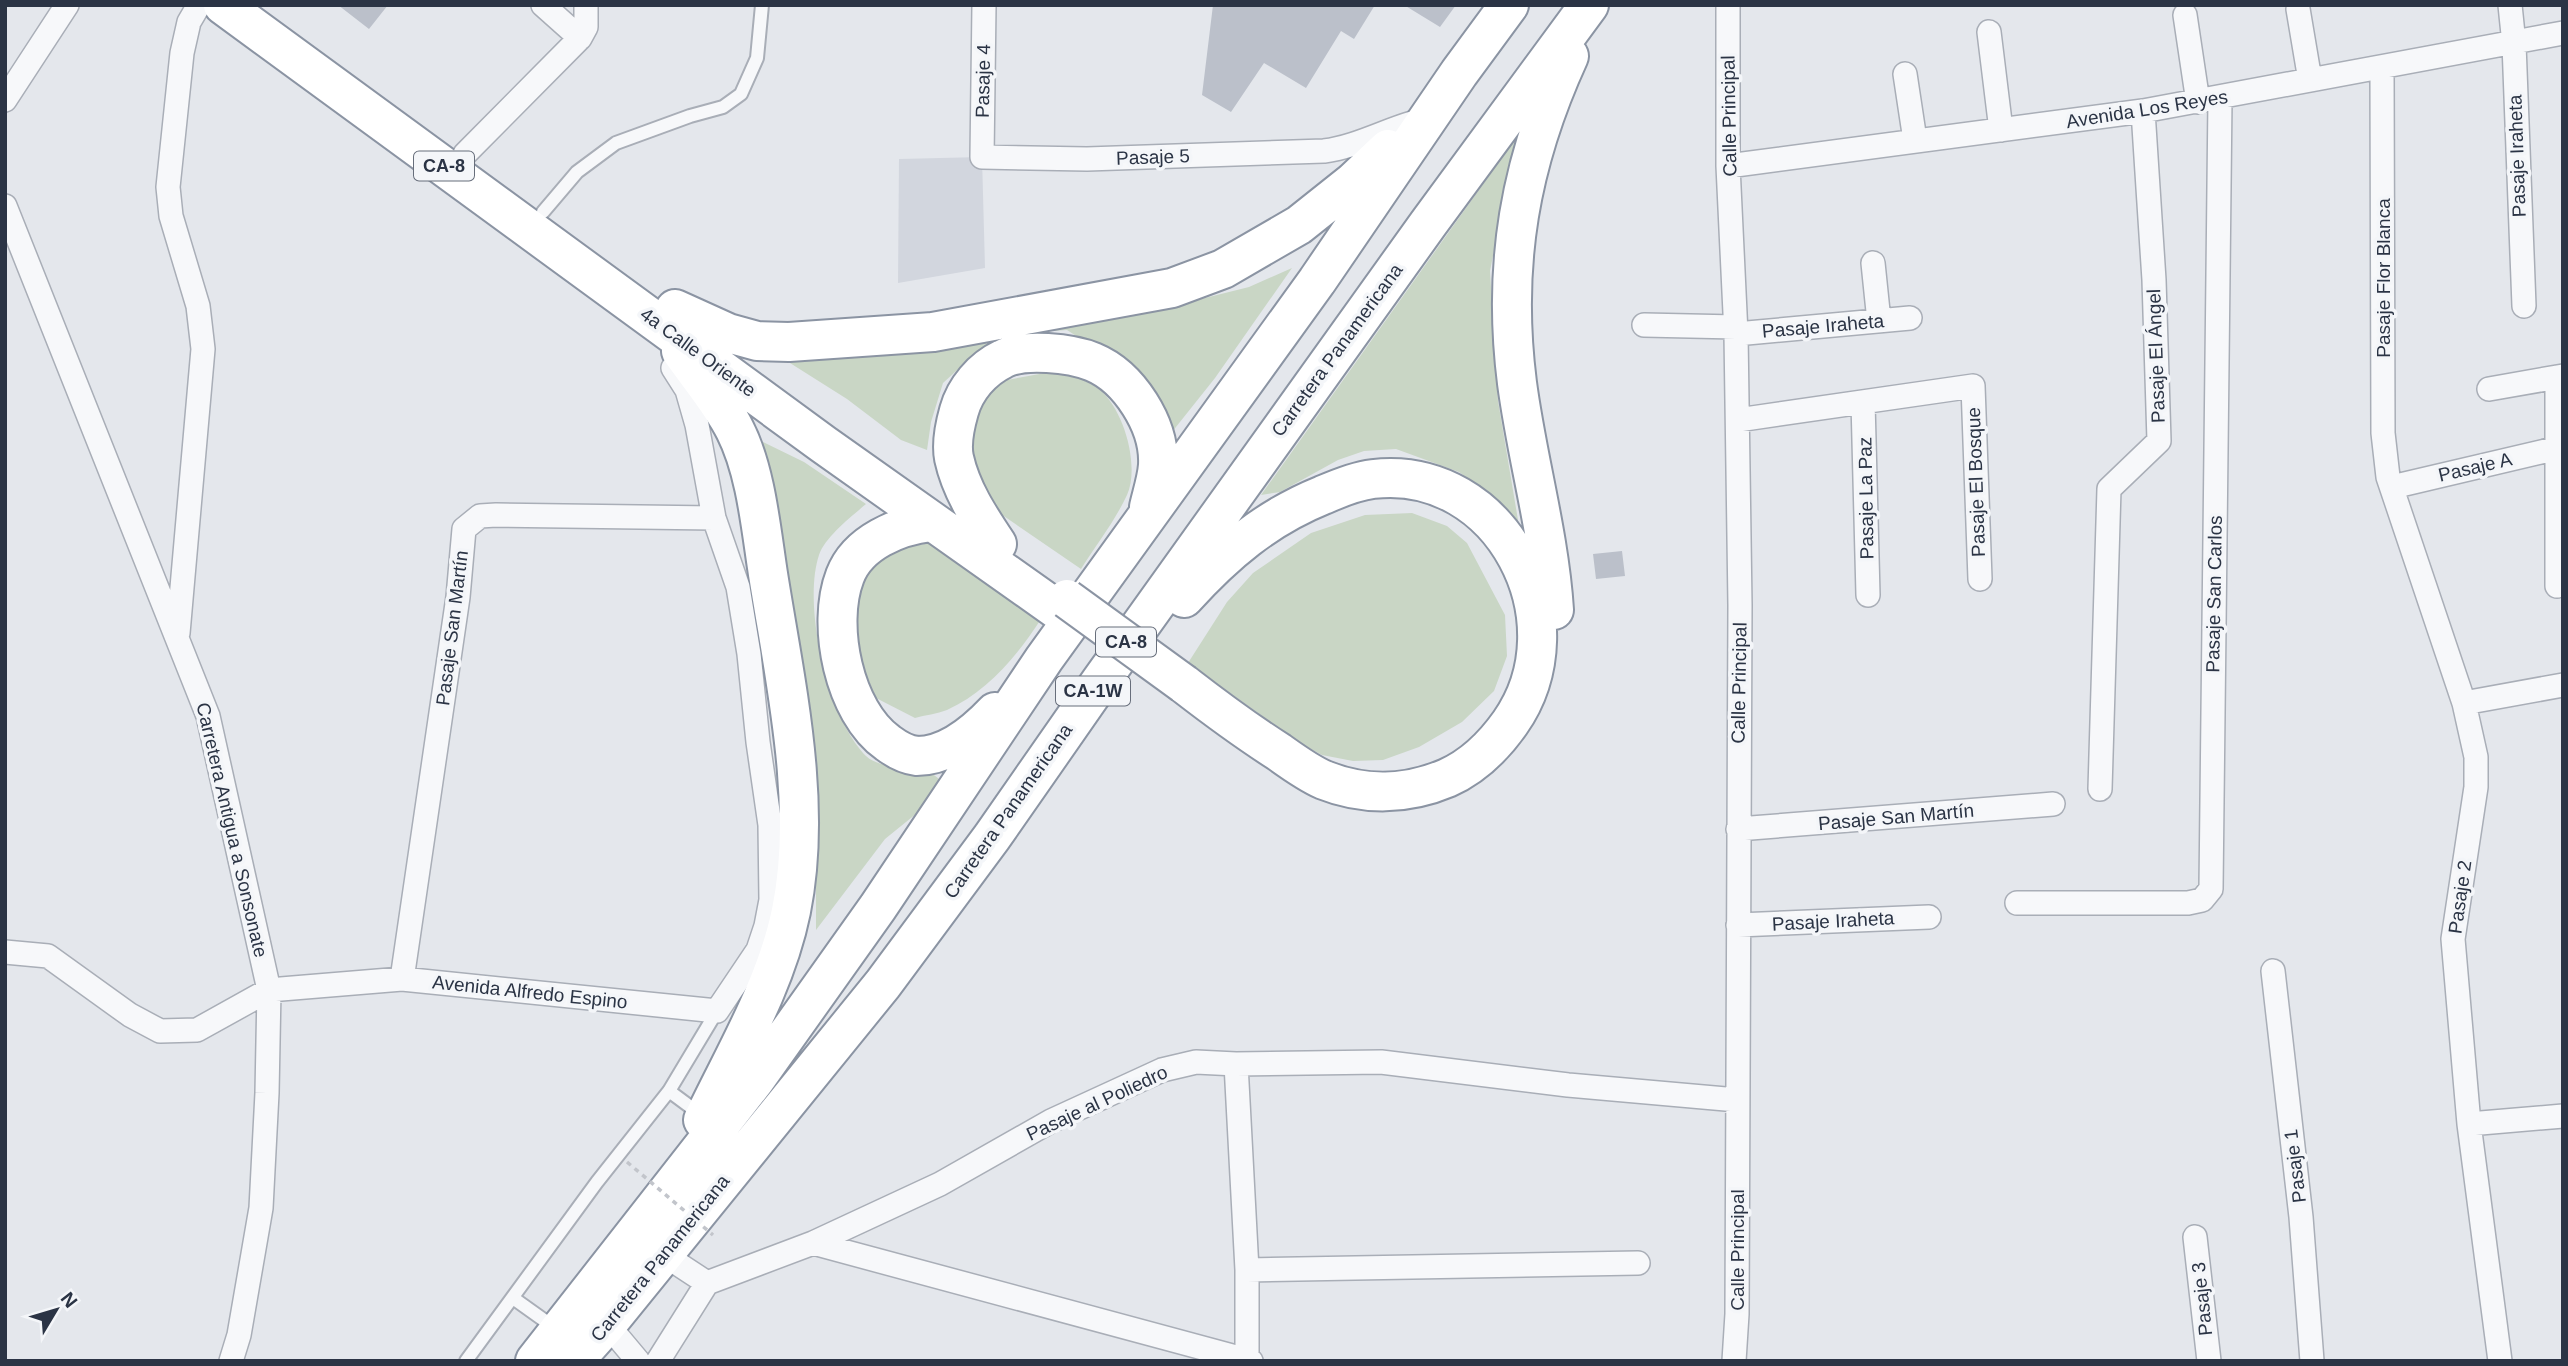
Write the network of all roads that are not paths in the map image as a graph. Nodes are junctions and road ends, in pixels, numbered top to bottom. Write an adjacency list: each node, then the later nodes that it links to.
1 (67, 5): 23 (street)
2 (199, 5): 57 (street)
3 (223, 5): 37 (highway, 4a Calle Oriente / CA-8)
4 (260, 5): 30 (highway, 4a Calle Oriente / CA-8)
5 (543, 5): 17 (street)
6 (586, 5): 17 (street)
7 (762, 5): 35 (lane)
8 (984, 5): 31 (street, Pasaje 4)
9 (1509, 5): 20 (highway, Carretera Panamericana / CA-1W)
10 (1591, 5): 60 (highway); 65 (highway, Carretera Panamericana / CA-1W)
11 (1728, 5): 32 (street, Calle Principal)
12 (2510, 5): 18 (street, Pasaje Iraheta)
13 (2298, 9): 22 (street)
14 (2185, 15): 24 (street, Pasaje San Carlos)
15 (1989, 32): 27 (street)
16 (2563, 33): 18 (street, Avenida Los Reyes)
17 (580, 38): 30 (street)
18 (2514, 44): 19 (street, Avenida Los Reyes); 38 (street, Pasaje Iraheta)
19 (2382, 68): 22 (street, Avenida Los Reyes); 49 (street, Pasaje Flor Blanca)
20 (1459, 73): 26 (highway); 56 (highway, Carretera Panamericana / CA-1W)
21 (1905, 74): 28 (street)
22 (2310, 80): 24 (street, Avenida Los Reyes)
23 (5, 100)
24 (2209, 100): 25 (street, Avenida Los Reyes); 66 (street, Pasaje San Carlos)
25 (2143, 111): 27 (street, Avenida Los Reyes); 62 (street, Pasaje El Ángel)
26 (1412, 123): 29 (street, Pasaje 5); 33 (highway)
27 (2001, 130): 28 (street, Avenida Los Reyes)
28 (1914, 140): 32 (street, Avenida Los Reyes)
29 (1324, 151): 31 (street, Pasaje 5); 33 (street)
30 (465, 154): 35 (highway, 4a Calle Oriente / CA-8)
31 (982, 157)
32 (1728, 166): 43 (street, Calle Principal)
33 (1332, 199): 39 (highway)
34 (5, 206): 57 (street, Carretera Antigua a Sonsonate)
35 (543, 212): 39 (highway, 4a Calle Oriente / CA-8)
36 (1873, 263): 41 (street)
37 (619, 295): 39 (highway, 4a Calle Oriente / CA-8); 50 (street)
38 (2524, 306)
39 (670, 317): 51 (highway, 4a Calle Oriente / CA-8); 52 (highway, 4a Calle Oriente / CA-8); 78 (highway)
40 (1910, 318): 41 (street, Pasaje Iraheta)
41 (1879, 321): 43 (street, Pasaje Iraheta)
42 (1644, 325): 43 (street, Pasaje Iraheta)
43 (1736, 331): 47 (street, Calle Principal)
44 (2560, 377): 45 (street); 48 (street)
45 (2489, 389)
46 (1863, 402): 47 (street); 53 (street, Pasaje El Bosque); 55 (street, Pasaje La Paz)
47 (1738, 420): 64 (street, Calle Principal)
48 (2558, 447): 49 (street, Pasaje A); 54 (street)
49 (2392, 487): 61 (street, Pasaje 2)
50 (715, 518): 71 (street, Pasaje San Martín); 73 (street)
51 (931, 522): 56 (highway, 4a Calle Oriente / CA-8); 58 (highway)
52 (997, 544): 56 (highway, 4a Calle Oriente / CA-8); 56 (highway)
53 (1980, 579)
54 (2557, 586)
55 (1868, 595)
56 (1075, 598): 58 (highway, Carretera Panamericana / CA-1W); 60 (highway, 4a Calle Oriente / CA-8)
57 (178, 639): 72 (street, Carretera Antigua a Sonsonate)
58 (1044, 659): 80 (highway, Carretera Panamericana / CA-1W)
59 (2563, 685): 61 (street)
60 (1180, 690): 65 (highway)
61 (2464, 703): 79 (street, Pasaje 2)
62 (2101, 789)
63 (2053, 804): 64 (street, Pasaje San Martín)
64 (1738, 829): 68 (street, Calle Principal)
65 (992, 836): 83 (highway, Carretera Panamericana / CA-1W)
66 (2017, 903)
67 (1929, 917): 68 (street, Pasaje Iraheta)
68 (1738, 925): 76 (street, Calle Principal)
69 (5, 952): 72 (street)
70 (2273, 971): 98 (street, Pasaje 1)
71 (402, 979): 72 (street, Avenida Alfredo Espino); 73 (street, Avenida Alfredo Espino)
72 (269, 990): 91 (street, Carretera Antigua a Sonsonate)
73 (717, 1011): 75 (lane)
74 (1236, 1064): 76 (street, Pasaje al Poliedro); 82 (street, Pasaje al Poliedro); 85 (street)
75 (669, 1091): 78 (lane); 87 (lane)
76 (1737, 1100): 96 (street, Calle Principal)
77 (2563, 1116): 79 (street)
78 (705, 1118): 80 (highway)
79 (2469, 1124): 99 (street, Pasaje 2)
80 (670, 1191): 89 (highway, Carretera Panamericana / CA-1W)
81 (2195, 1237): 97 (street, Pasaje 3)
82 (813, 1243): 86 (street, Pasaje al Poliedro); 90 (street)
83 (663, 1254): 86 (street); 88 (highway, Carretera Panamericana / CA-1W)
84 (1638, 1263): 85 (street)
85 (1247, 1270): 90 (street)
86 (707, 1283): 95 (street)
87 (513, 1297): 89 (lane); 92 (lane)
88 (607, 1324): 89 (highway, Carretera Panamericana / CA-1W); 94 (street)
89 (567, 1346): 93 (highway, Carretera Panamericana / CA-1W)
90 (1249, 1360)
91 (231, 1361)
92 (466, 1361)
93 (535, 1361)
94 (638, 1361)
95 (658, 1361)
96 (1734, 1361)
97 (2209, 1361)
98 (2312, 1361)
99 (2500, 1361)

